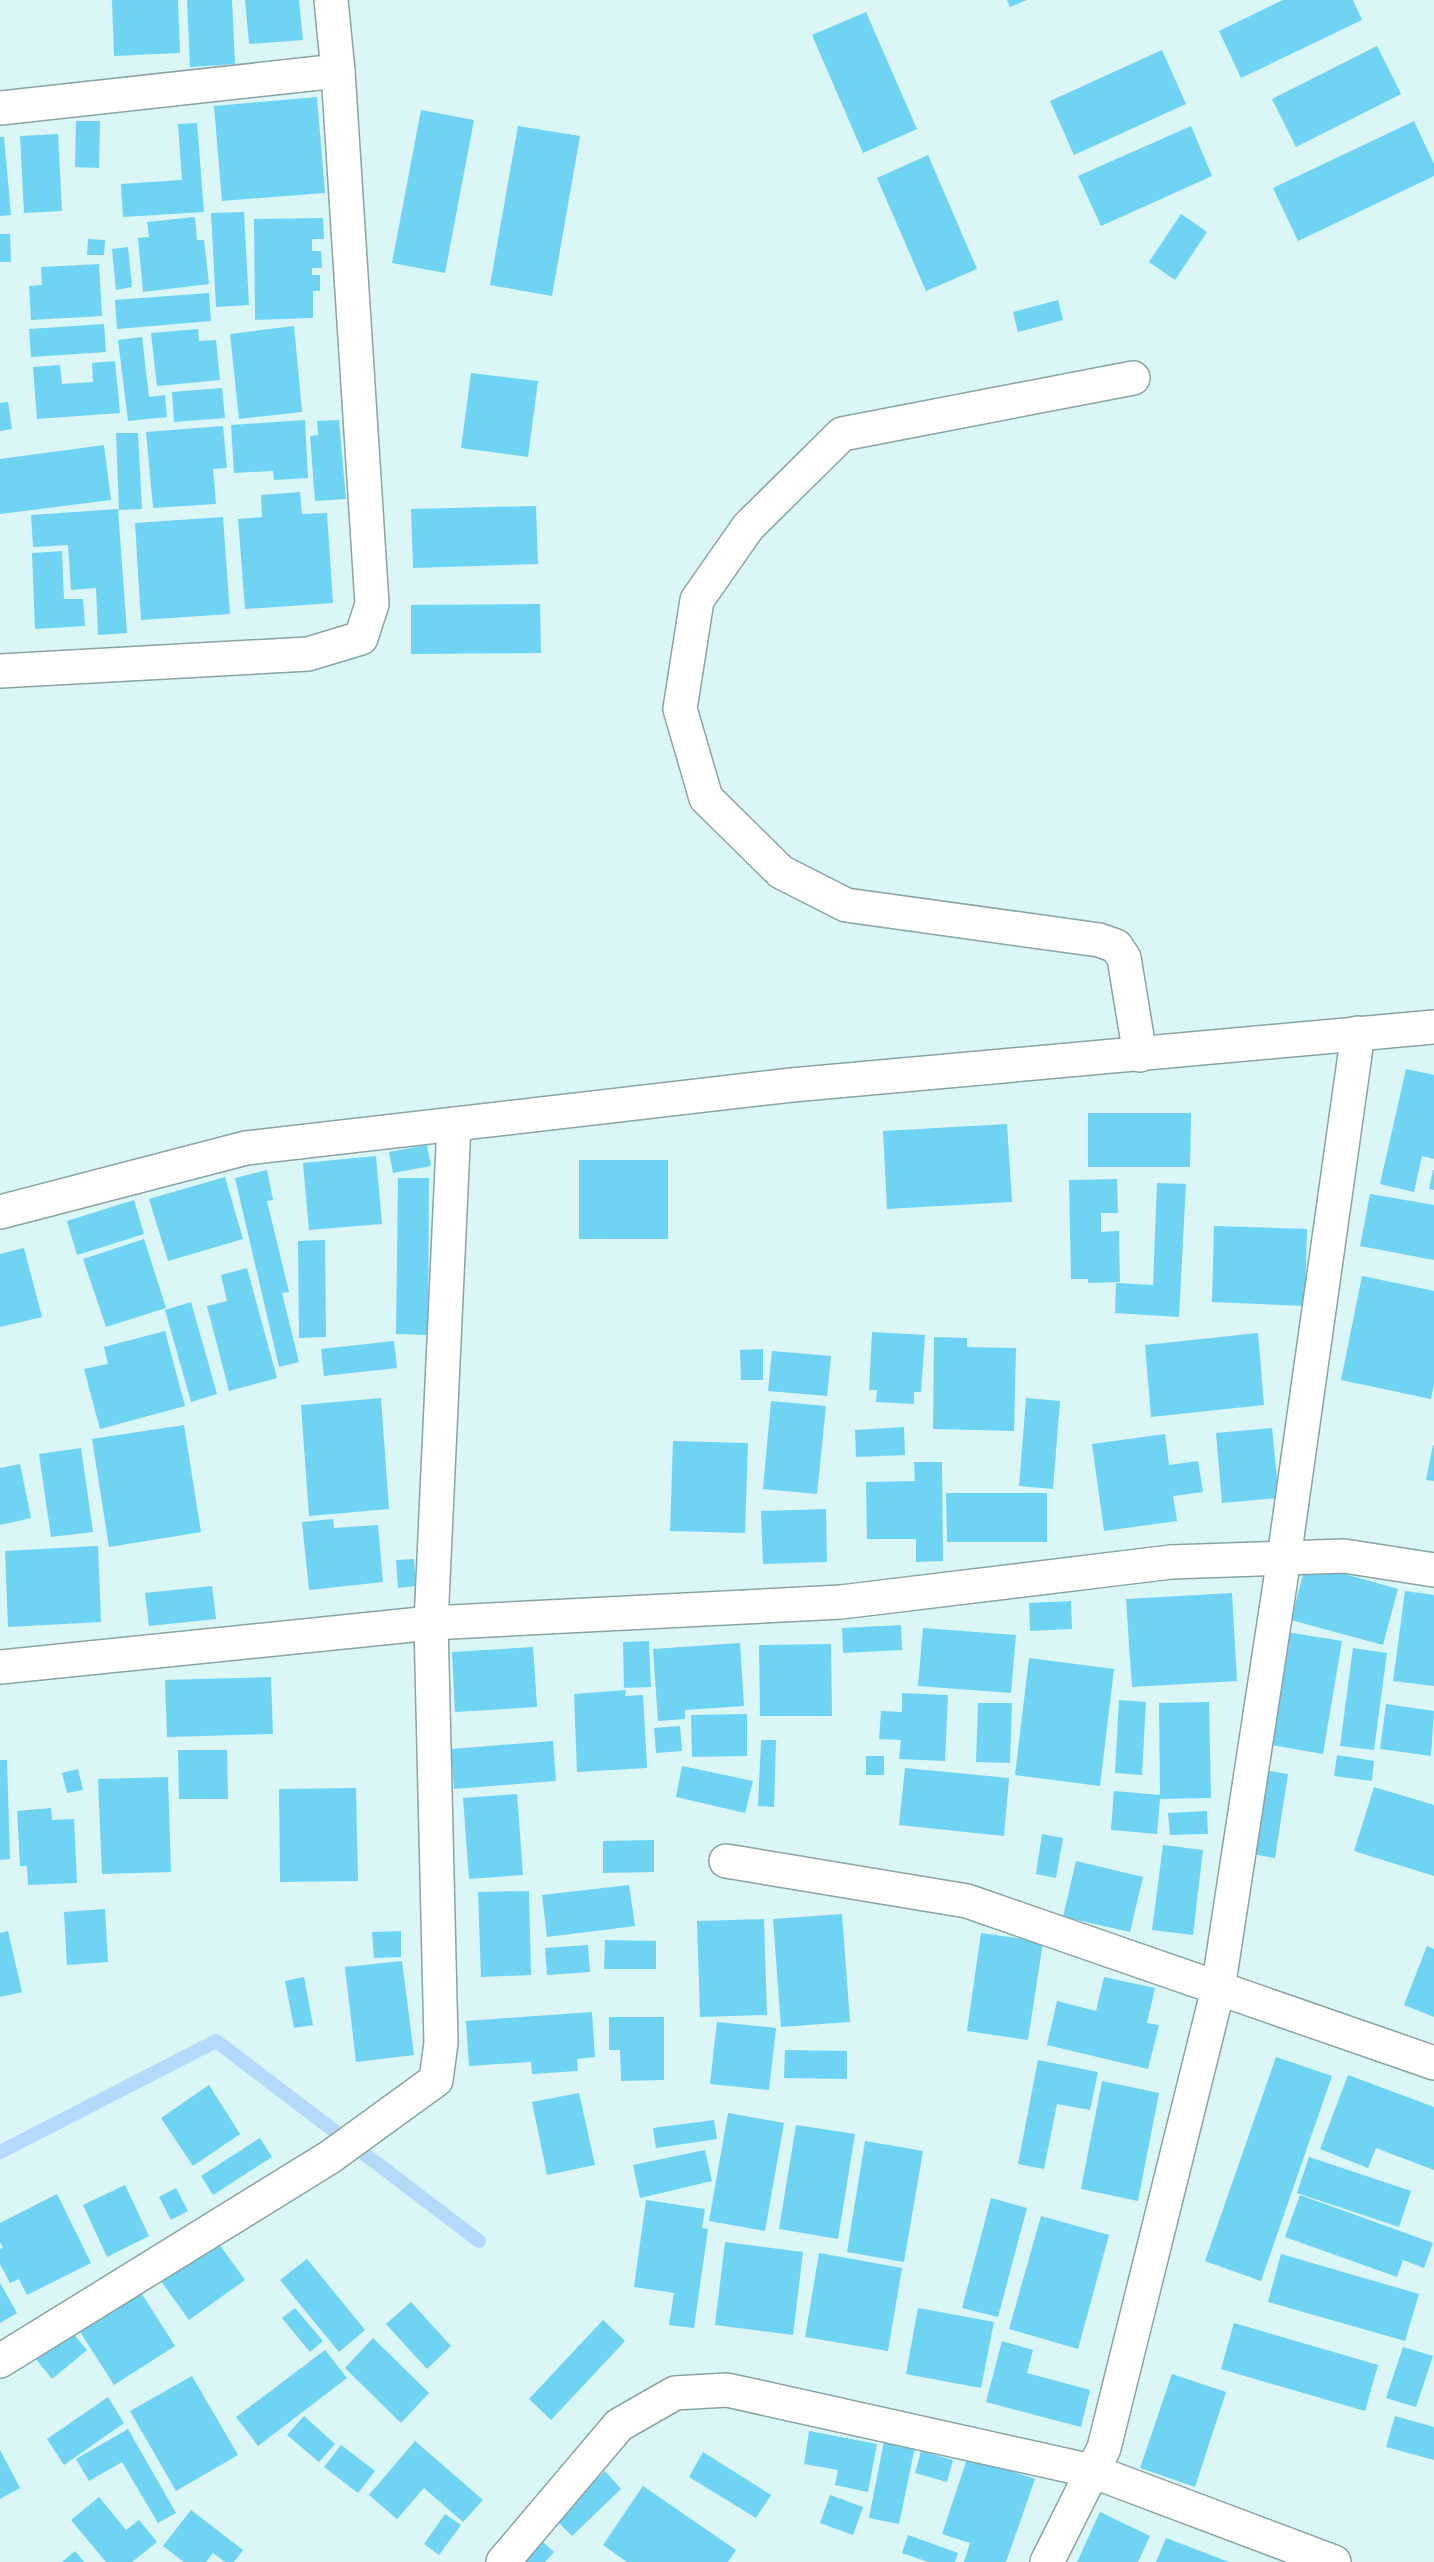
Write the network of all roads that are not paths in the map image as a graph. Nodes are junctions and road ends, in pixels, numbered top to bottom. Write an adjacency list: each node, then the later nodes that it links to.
1 (331, 0): 2 (street)
2 (338, 71): 3 (street); 5 (street)
3 (0, 108)
4 (1133, 378): 8 (street)
5 (0, 671)
6 (1434, 1027): 7 (street)
7 (1358, 1033): 8 (street); 11 (street)
8 (1140, 1055): 9 (street)
9 (454, 1124): 10 (street); 13 (street)
10 (0, 1212)
11 (1284, 1558): 12 (street); 13 (street); 16 (street)
12 (1434, 1570)
13 (431, 1623): 14 (street); 18 (street)
14 (0, 1667)
15 (726, 1861): 16 (street)
16 (1218, 1989): 17 (street); 19 (street)
17 (1434, 2063)
18 (0, 2361)
19 (1092, 2471): 20 (street); 21 (street); 22 (street)
20 (503, 2562)
21 (1047, 2562)
22 (1334, 2562)

